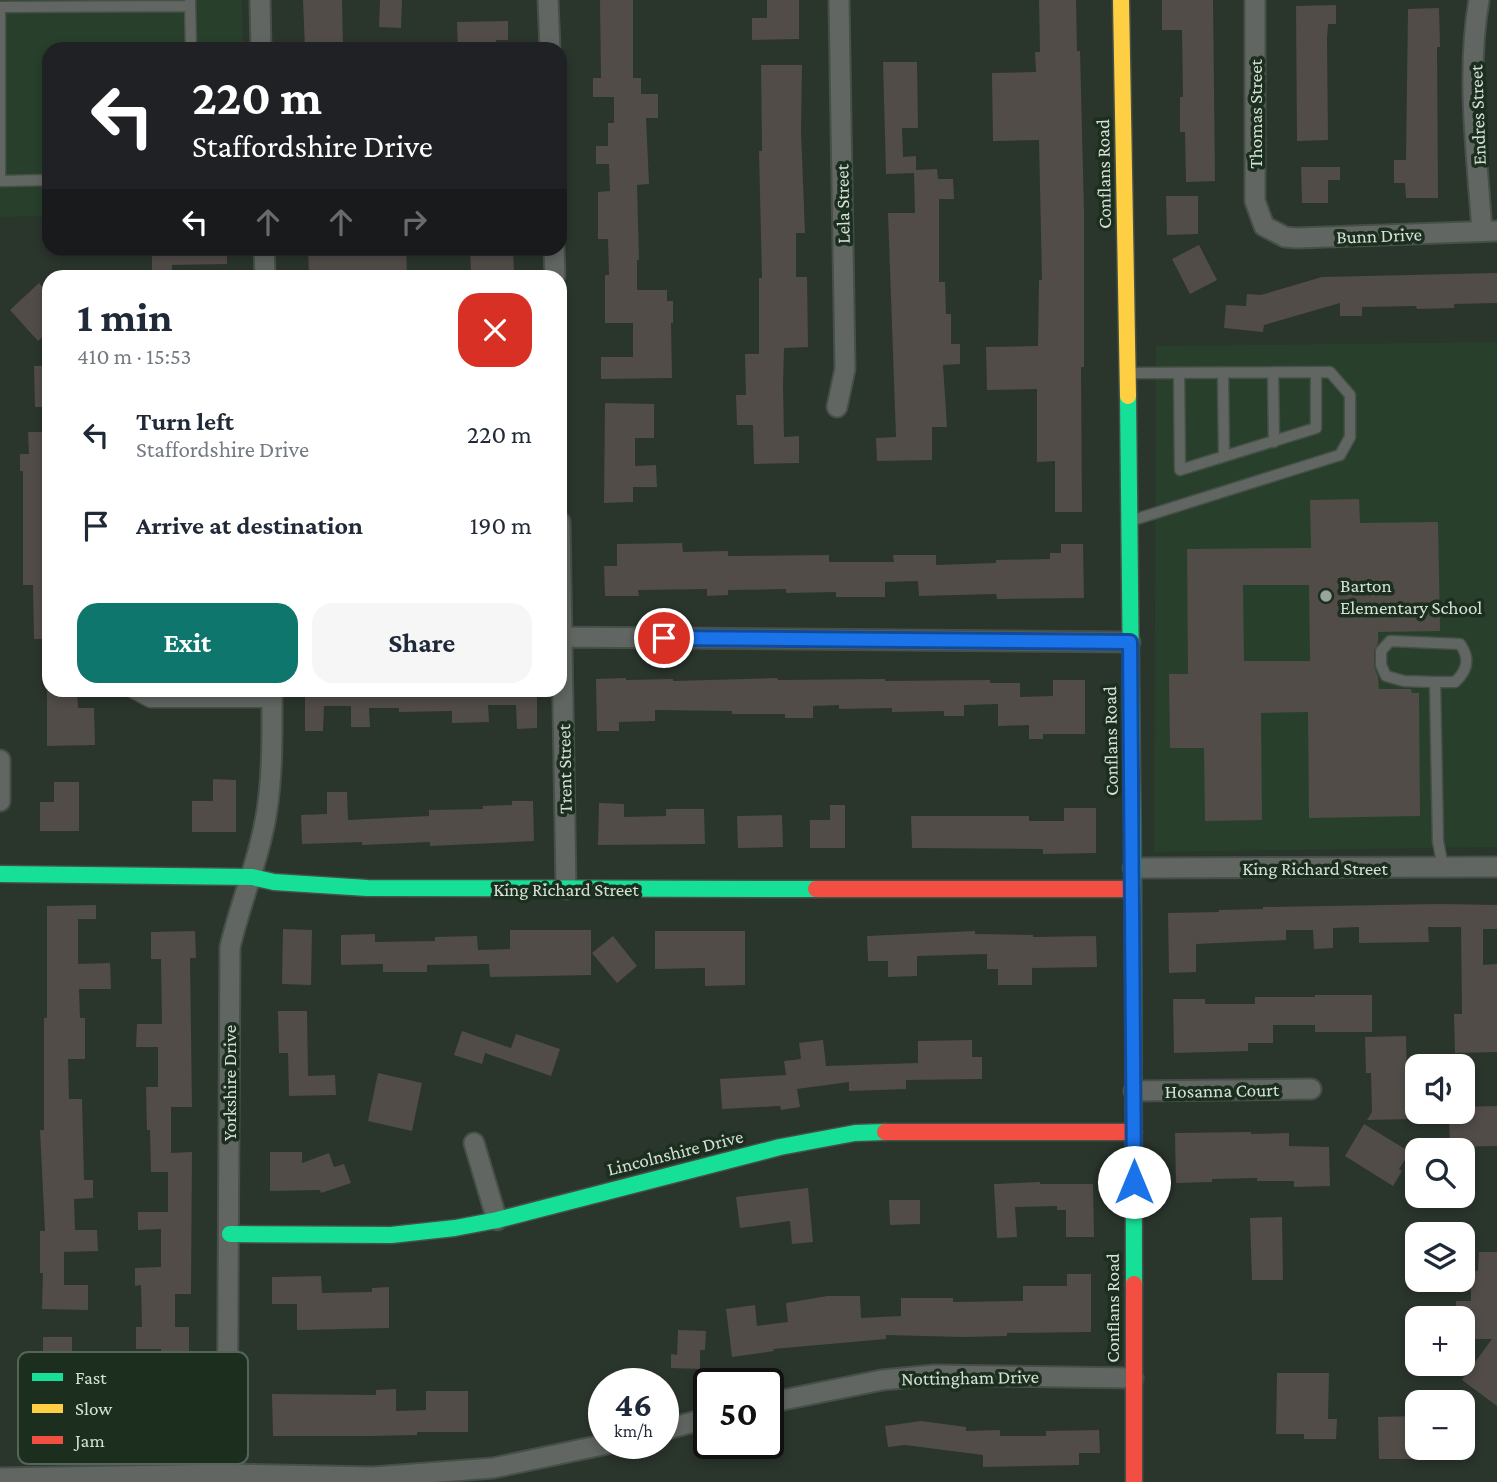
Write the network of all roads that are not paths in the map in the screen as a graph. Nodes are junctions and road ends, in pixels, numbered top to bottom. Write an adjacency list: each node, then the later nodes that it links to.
1 (260, 0): 10 (street)
2 (548, 0): 11 (street)
3 (839, 0): 20 (street, Lela Street)
4 (1121, 0): 17 (street, Conflans Road)
5 (1255, 0): 13 (street, Thomas Street)
6 (1479, 0): 14 (street, Endres Street)
7 (77, 3): 8 (lane); 12 (lane)
8 (190, 3): 9 (lane)
9 (191, 42)
10 (261, 42)
11 (550, 42)
12 (42, 180)
13 (1264, 226): 14 (street, Bunn Drive)
14 (1489, 231)
15 (1273, 372): 16 (lane); 19 (lane); 21 (lane)
16 (1316, 372): 21 (lane); 23 (lane)
17 (1128, 373): 18 (lane); 23 (street, Conflans Road)
18 (1179, 373): 19 (lane); 22 (lane)
19 (1223, 373): 22 (lane)
20 (837, 407)
21 (1274, 442): 22 (lane)
22 (1224, 456)
23 (1129, 521): 25 (street, Conflans Road)
24 (567, 637): 25 (street)
25 (1130, 642): 34 (street, Conflans Road)
26 (1435, 682): 26 (lane); 35 (lane)
27 (141, 697): 28 (lane)
28 (252, 697)
29 (272, 697): 37 (street, Yorkshire Drive)
30 (562, 697): 39 (street, Trent Street)
31 (0, 760): 32 (street)
32 (0, 801)
33 (1497, 867): 35 (street, King Richard Street)
34 (1133, 868): 35 (street, King Richard Street); 38 (street, Conflans Road)
35 (1443, 868)
36 (0, 874): 37 (street, King Richard Street)
37 (252, 877): 39 (street, King Richard Street); 45 (street, Yorkshire Drive)
38 (1133, 889): 39 (street, King Richard Street); 41 (street, Conflans Road)
39 (566, 890)
40 (1311, 1089): 41 (street, Hosanna Court)
41 (1134, 1091): 42 (street, Conflans Road)
42 (1134, 1132): 44 (street, Lincolnshire Drive); 47 (street, Conflans Road)
43 (474, 1143): 44 (street)
44 (498, 1220): 45 (street, Lincolnshire Drive)
45 (230, 1234): 46 (street, Yorkshire Drive)
46 (229, 1352)
47 (1133, 1378): 48 (street, Nottingham Drive); 52 (street, Conflans Road)
48 (784, 1400)
49 (588, 1448): 51 (street)
50 (0, 1478): 51 (street)
51 (227, 1478)
52 (1134, 1482)

